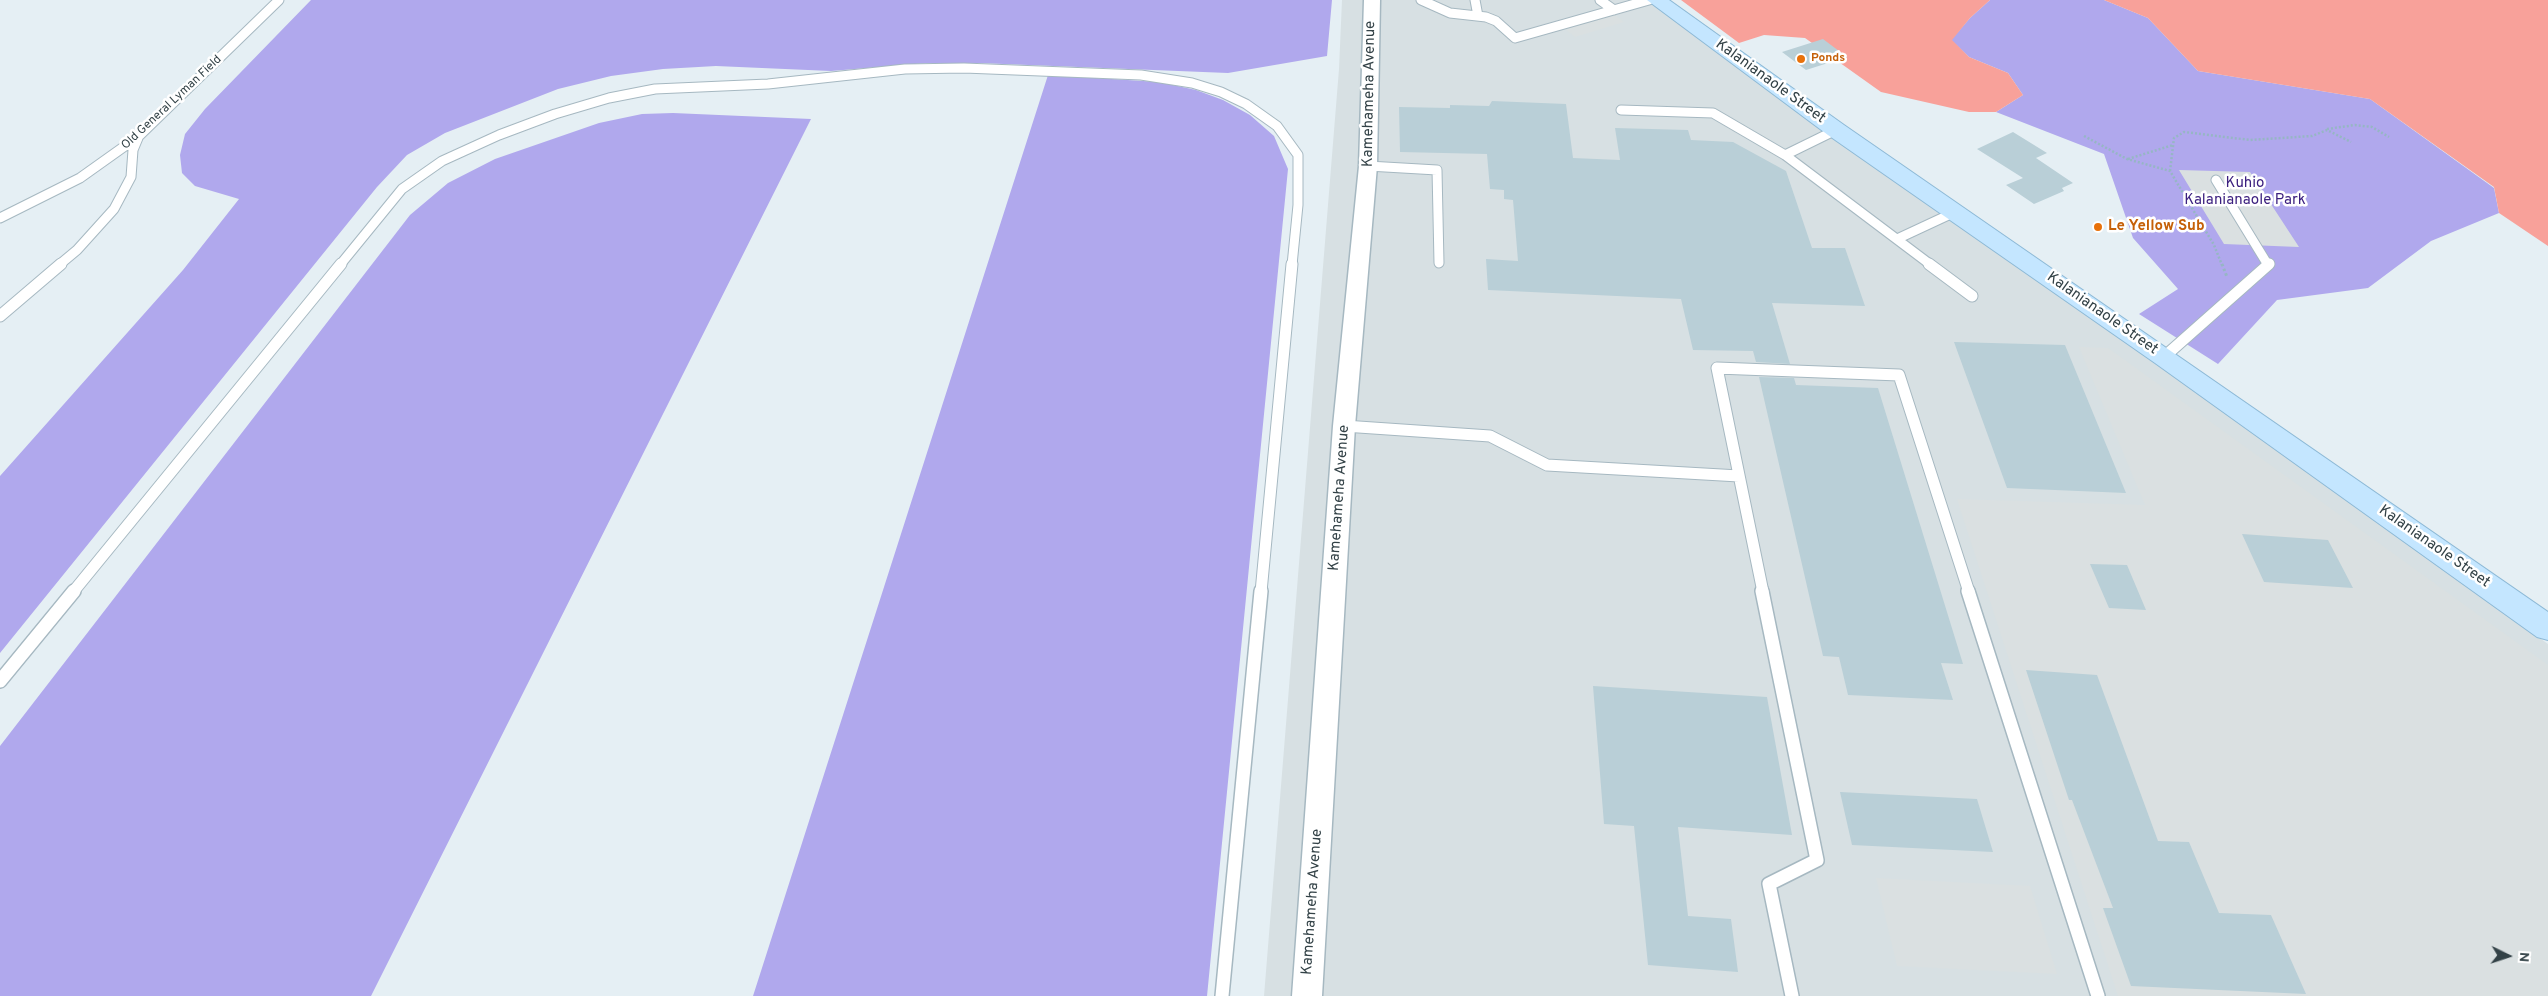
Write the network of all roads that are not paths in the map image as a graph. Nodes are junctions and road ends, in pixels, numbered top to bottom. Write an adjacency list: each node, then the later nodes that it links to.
1 (279, 0): 12 (lane, Old General Lyman Field)
2 (1372, 0): 14 (street, Kamehameha Avenue)
3 (1421, 0): 9 (lane)
4 (1475, 0): 9 (lane)
5 (1600, 0): 8 (lane)
6 (1649, 0): 8 (lane)
7 (1658, 0): 11 (main road, Kalanianaole Street)
8 (1614, 10): 9 (lane)
9 (1478, 16)
10 (1621, 110): 13 (lane)
11 (1836, 130): 13 (lane); 16 (main road, Kalanianaole Street)
12 (139, 136): 17 (lane, Old General Lyman Field); 21 (lane)
13 (1785, 155): 18 (lane)
14 (1368, 166): 19 (lane); 23 (street, Kamehameha Avenue)
15 (2216, 180): 22 (lane)
16 (1955, 212): 18 (lane); 22 (main road, Kalanianaole Street)
17 (0, 218)
18 (1897, 239): 20 (lane)
19 (1439, 263)
20 (1972, 296)
21 (0, 316)
22 (2164, 356): 25 (main road, Kalanianaole Street)
23 (1344, 426): 24 (lane); 28 (street, Kamehameha Avenue)
24 (1739, 476): 29 (lane); 30 (lane)
25 (2548, 628)
26 (0, 681): 27 (lane)
27 (1222, 996)
28 (1308, 996)
29 (1792, 996)
30 (2098, 996)

